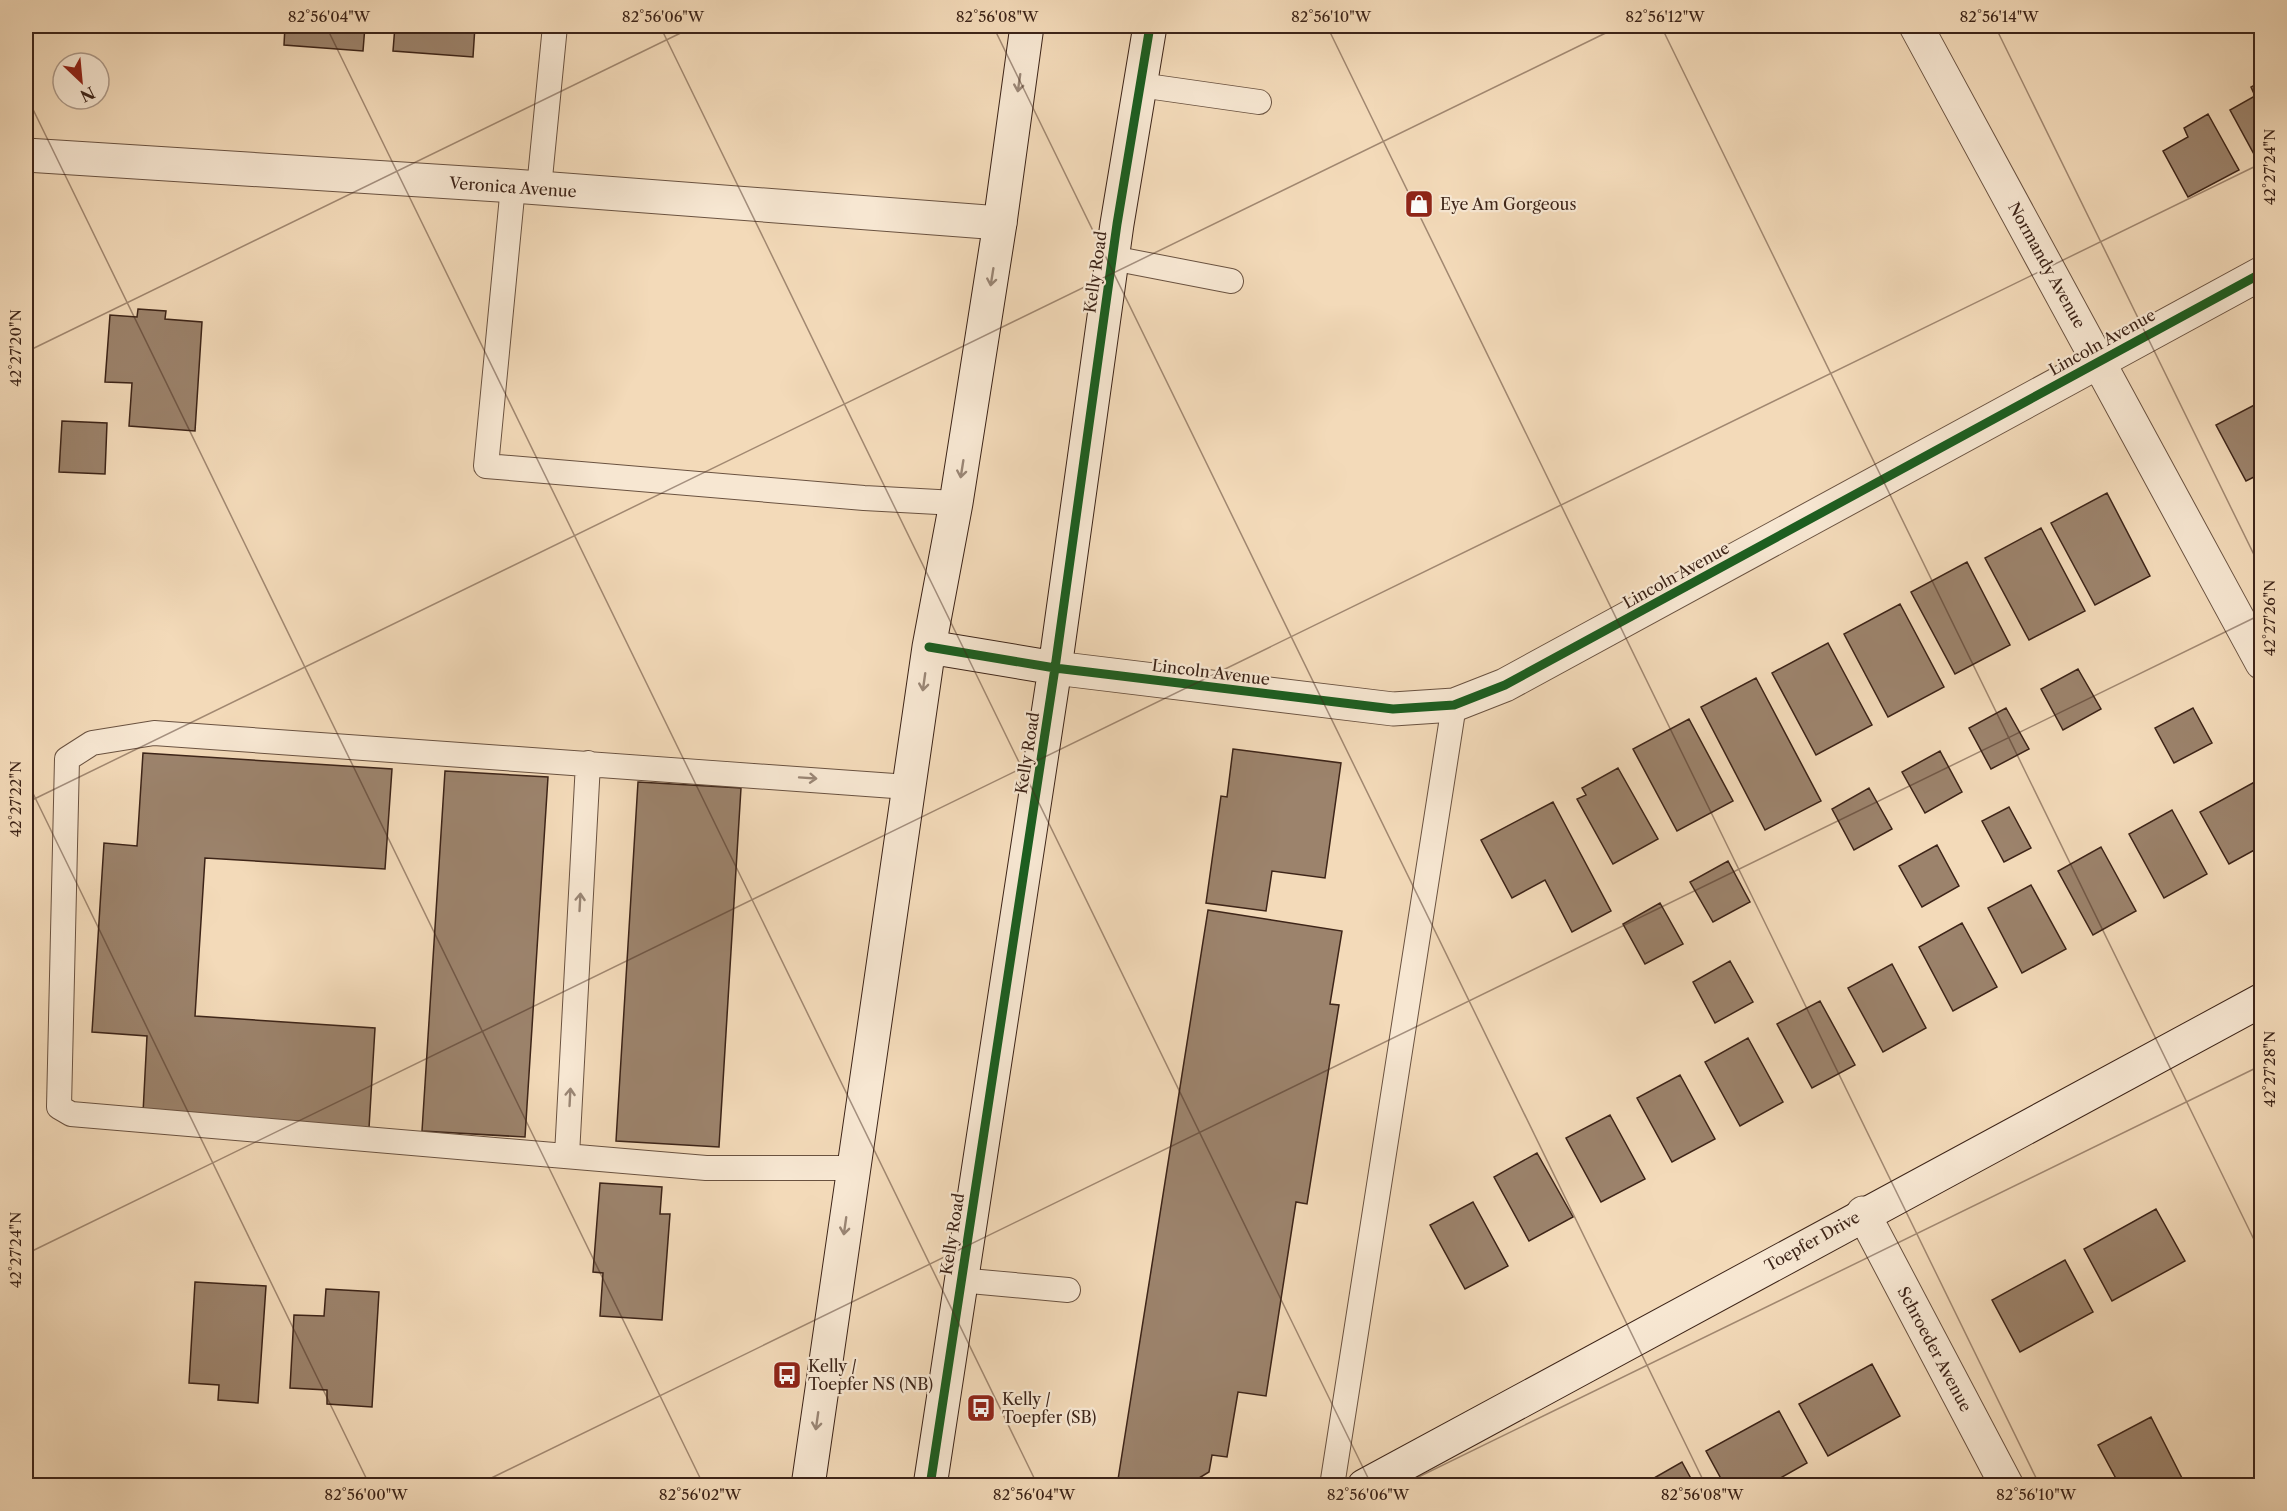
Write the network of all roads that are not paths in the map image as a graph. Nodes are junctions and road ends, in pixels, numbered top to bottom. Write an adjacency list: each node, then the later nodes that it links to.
1 (555, 26): 8 (lane)
2 (1027, 26): 9 (street, one-way to 9)
3 (1150, 26): 5 (street, Kelly Road)
4 (1916, 26): 13 (street, Normandy Avenue)
5 (1140, 85): 6 (lane); 10 (street, Kelly Road)
6 (1259, 102)
7 (26, 155): 8 (street, Veronica Avenue)
8 (526, 187): 9 (street, Veronica Avenue); 14 (lane)
9 (1000, 223): 14 (street, one-way to 14)
10 (1112, 258): 12 (lane); 17 (street, Kelly Road)
11 (2262, 273): 13 (street, Lincoln Avenue)
12 (1231, 280)
13 (2099, 361): 16 (street, Normandy Avenue); 18 (street, Lincoln Avenue)
14 (956, 503): 15 (street)
15 (929, 647): 17 (street, Lincoln Avenue); 20 (street, one-way to 20)
16 (2262, 663)
17 (1055, 668): 18 (street, Lincoln Avenue); 25 (street, Kelly Road)
18 (1454, 705): 30 (lane)
19 (588, 763): 20 (lane, one-way to 20); 22 (lane, one-way to 19); 22 (lane)
20 (908, 787): 23 (street)
21 (2262, 1000): 24 (street, Toepfer Drive)
22 (567, 1155): 23 (lane)
23 (854, 1168): 28 (street, one-way to 28)
24 (1863, 1213): 27 (street, Toepfer Drive); 31 (street, Schroeder Avenue)
25 (959, 1280): 26 (lane); 29 (street, Kelly Road)
26 (1068, 1290)
27 (1382, 1481)
28 (808, 1485)
29 (930, 1485)
30 (1332, 1485)
31 (2007, 1485)

